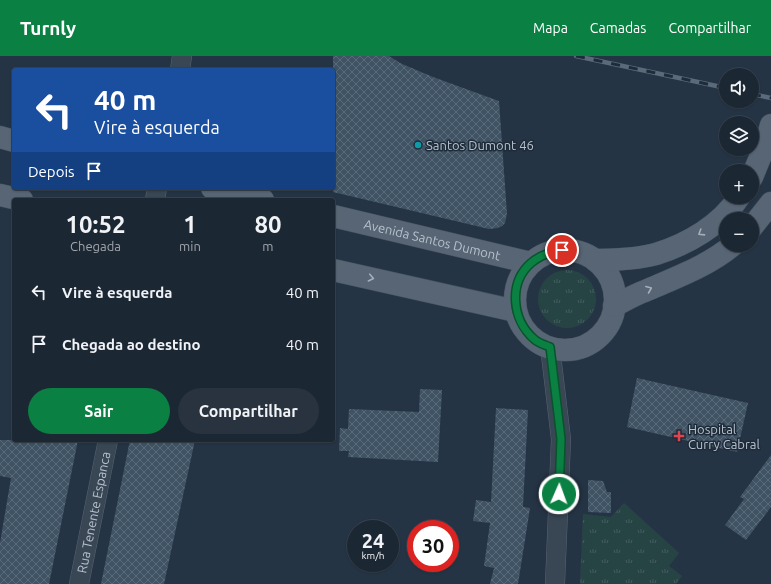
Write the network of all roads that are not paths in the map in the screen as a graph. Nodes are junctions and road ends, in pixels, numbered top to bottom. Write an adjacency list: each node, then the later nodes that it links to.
1 (182, 56): 2 (street)
2 (180, 68)
3 (771, 125): 6 (main road)
4 (0, 137): 5 (main road)
5 (12, 140)
6 (757, 164)
7 (220, 190): 10 (main road)
8 (0, 195): 9 (main road)
9 (13, 198)
10 (254, 198)
11 (771, 203): 14 (main road)
12 (733, 204): 16 (main road, one-way to 16)
13 (335, 216): 17 (main road, Avenida Santos Dumont)
14 (759, 219)
15 (723, 252): 19 (main road, one-way to 15)
16 (595, 260): 17 (main road); 19 (main road)
17 (530, 263): 20 (main road)
18 (335, 270): 20 (main road, one-way to 20)
19 (614, 306): 21 (main road)
20 (516, 310): 21 (main road)
21 (550, 347): 24 (street)
22 (108, 442): 23 (street, Rua Tenente Espanca)
23 (79, 584)
24 (555, 584)

